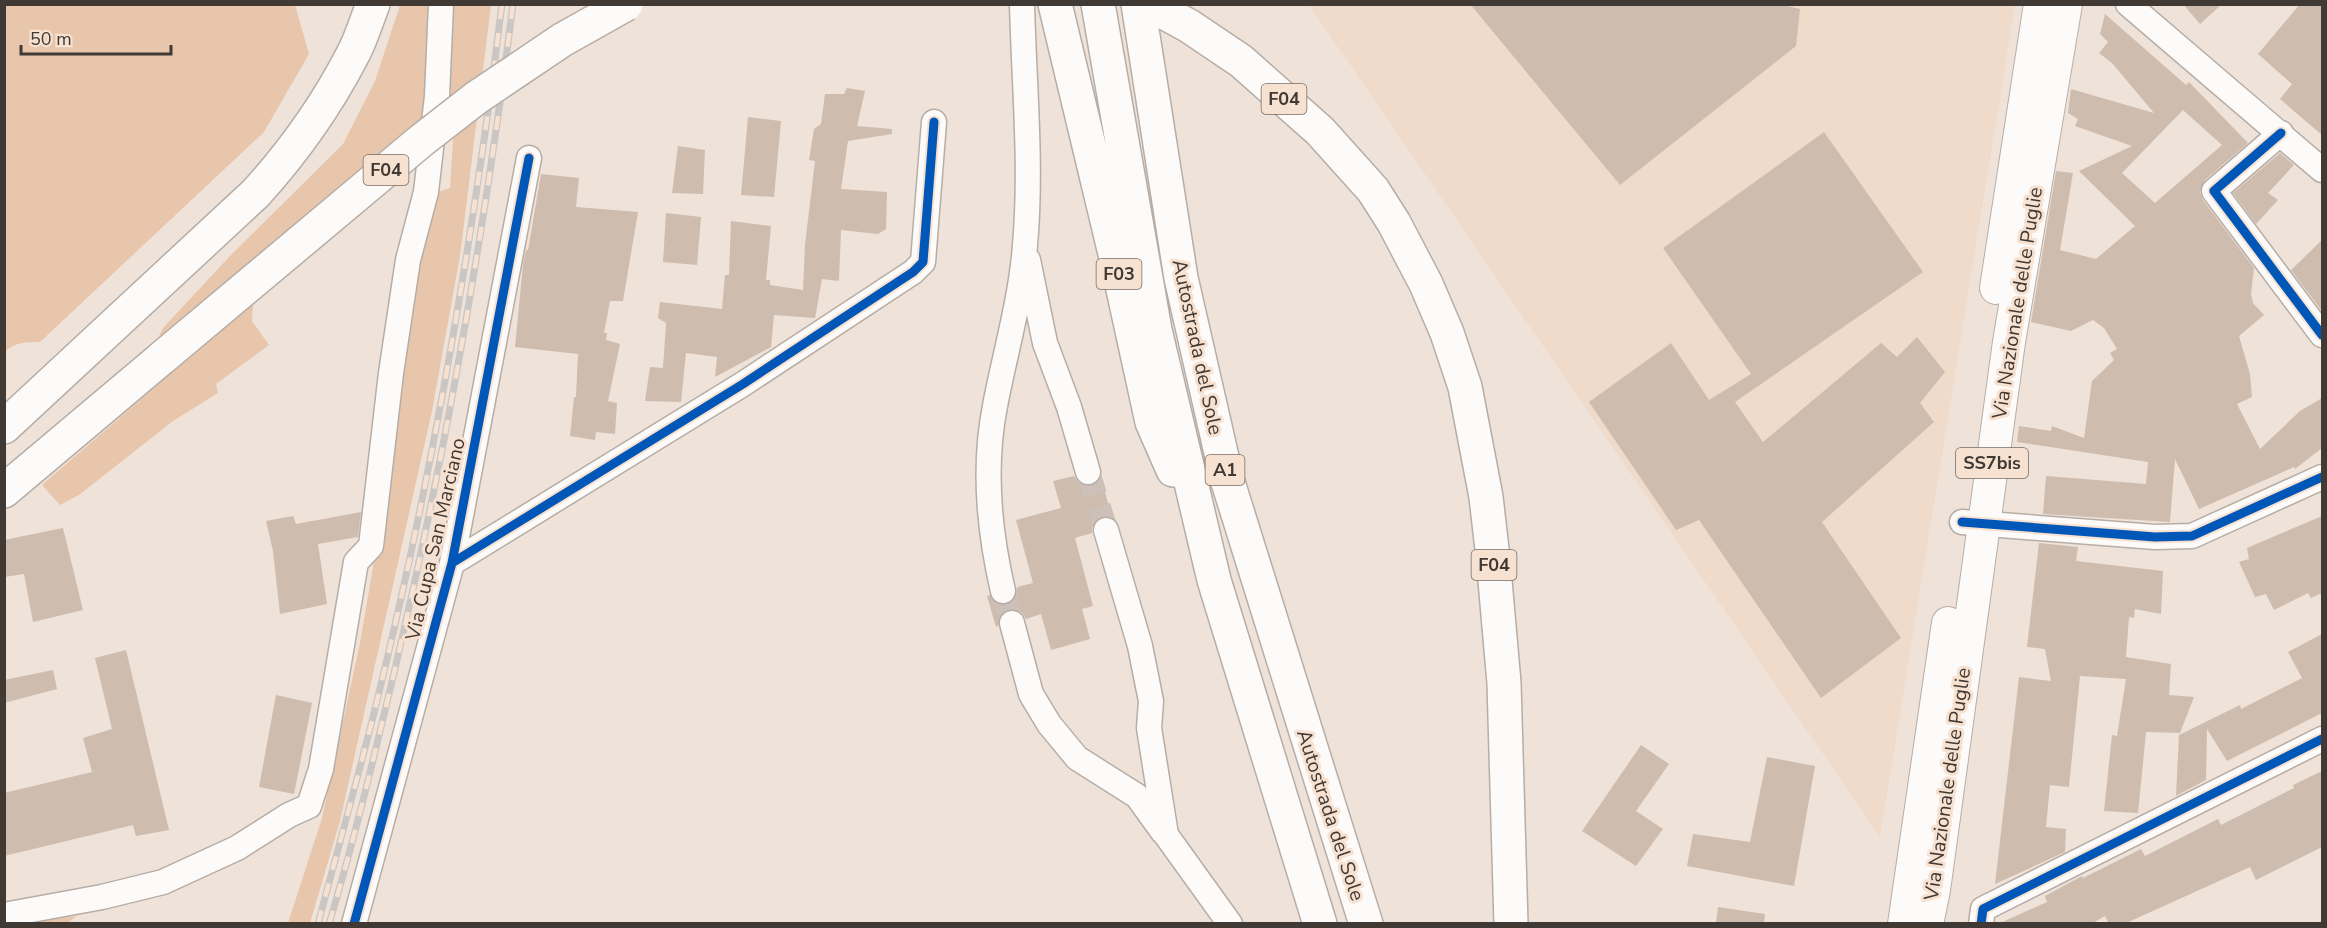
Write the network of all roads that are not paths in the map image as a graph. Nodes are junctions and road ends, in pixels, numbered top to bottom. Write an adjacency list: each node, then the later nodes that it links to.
1 (373, 4): 18 (highway)
2 (441, 4): 30 (street)
3 (626, 4): 21 (highway, F04, bridge)
4 (1022, 4): 16 (street)
5 (1055, 4): 24 (highway, F03)
6 (1098, 4): 24 (highway, Autostrada del Sole / A1)
7 (1138, 4): 34 (highway, Autostrada del Sole / A1)
8 (1149, 4): 35 (highway, F04)
9 (2040, 4): 22 (main road, Via Nazionale delle Puglie / SS7bis)
10 (2066, 4): 22 (main road, Via Nazionale delle Puglie / SS7bis)
11 (2128, 4): 13 (street)
12 (934, 122): 25 (street)
13 (2281, 133): 15 (street); 17 (street)
14 (529, 158): 25 (street, Via Cupa San Marciano)
15 (2322, 170)
16 (1025, 246): 19 (street); 26 (street)
17 (2322, 334)
18 (4, 427)
19 (1088, 472)
20 (2322, 477): 22 (street)
21 (4, 491)
22 (1973, 523): 36 (main road, Via Nazionale delle Puglie / SS7bis); 37 (main road, Via Nazionale delle Puglie / SS7bis)
23 (1106, 530): 29 (street)
24 (1204, 537): 33 (highway, Autostrada del Sole / A1)
25 (452, 563): 31 (street, Via Cupa San Marciano)
26 (1003, 591)
27 (1011, 623): 29 (street)
28 (2322, 739): 38 (street)
29 (1166, 836): 32 (street)
30 (4, 915)
31 (354, 924)
32 (1230, 924)
33 (1320, 924)
34 (1366, 924)
35 (1511, 924)
36 (1904, 924)
37 (1927, 924)
38 (1982, 924)

